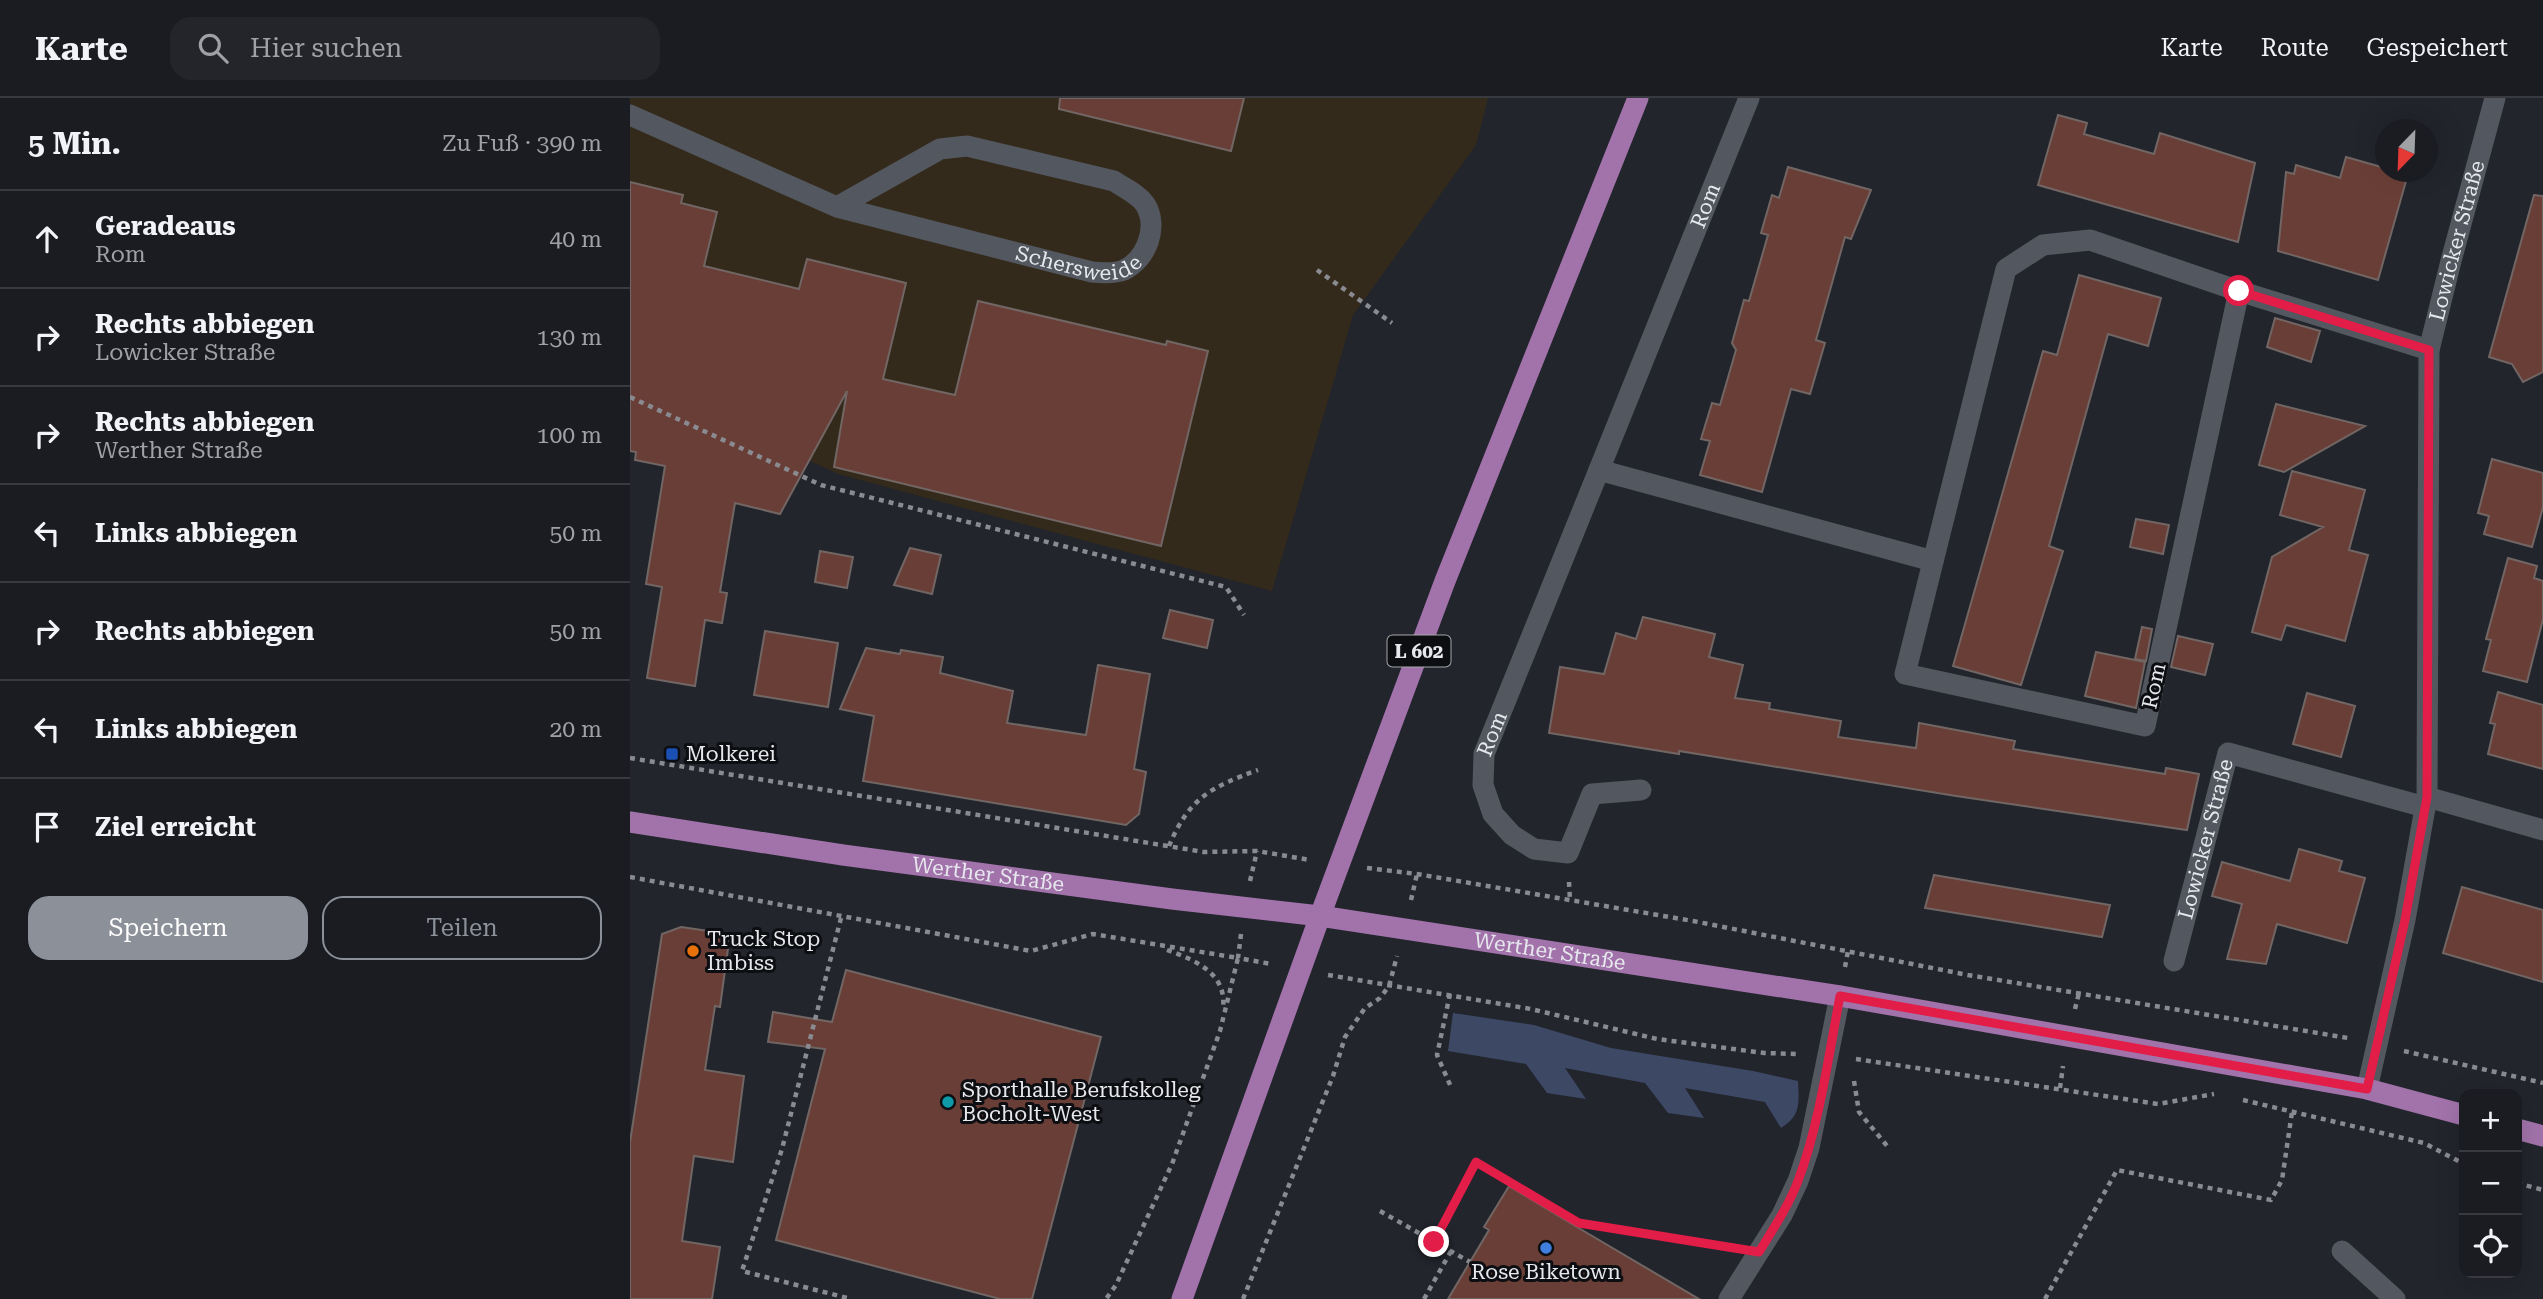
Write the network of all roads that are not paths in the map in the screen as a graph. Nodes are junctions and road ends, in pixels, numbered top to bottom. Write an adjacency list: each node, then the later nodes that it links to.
1 (1638, 98): 14 (main road, L 602)
2 (1749, 98): 8 (street, Rom)
3 (2496, 98): 7 (street, Lowicker Straße)
4 (630, 115): 5 (street, Schersweide)
5 (837, 207): 5 (street, Schersweide)
6 (2239, 291): 7 (street, Rom); 9 (street, Rom); 9 (street, Rom)
7 (2429, 350): 11 (street, Lowicker Straße)
8 (1599, 470): 9 (street); 10 (street, Rom)
9 (1933, 561)
10 (1641, 790)
11 (2426, 802): 13 (street); 15 (street, Lowicker Straße); 17 (street, Lowicker Straße)
12 (630, 822): 14 (main road, Werther Straße)
13 (2543, 830)
14 (1320, 916): 16 (main road, Werther Straße); 22 (main road, L 602)
15 (2174, 961)
16 (1840, 996): 17 (main road, Werther Straße); 23 (street)
17 (2367, 1089): 18 (main road, Werther Straße)
18 (2459, 1114)
19 (2522, 1130): 20 (main road)
20 (2543, 1136)
21 (2342, 1251): 24 (street)
22 (1182, 1299)
23 (1729, 1299)
24 (2395, 1299)

